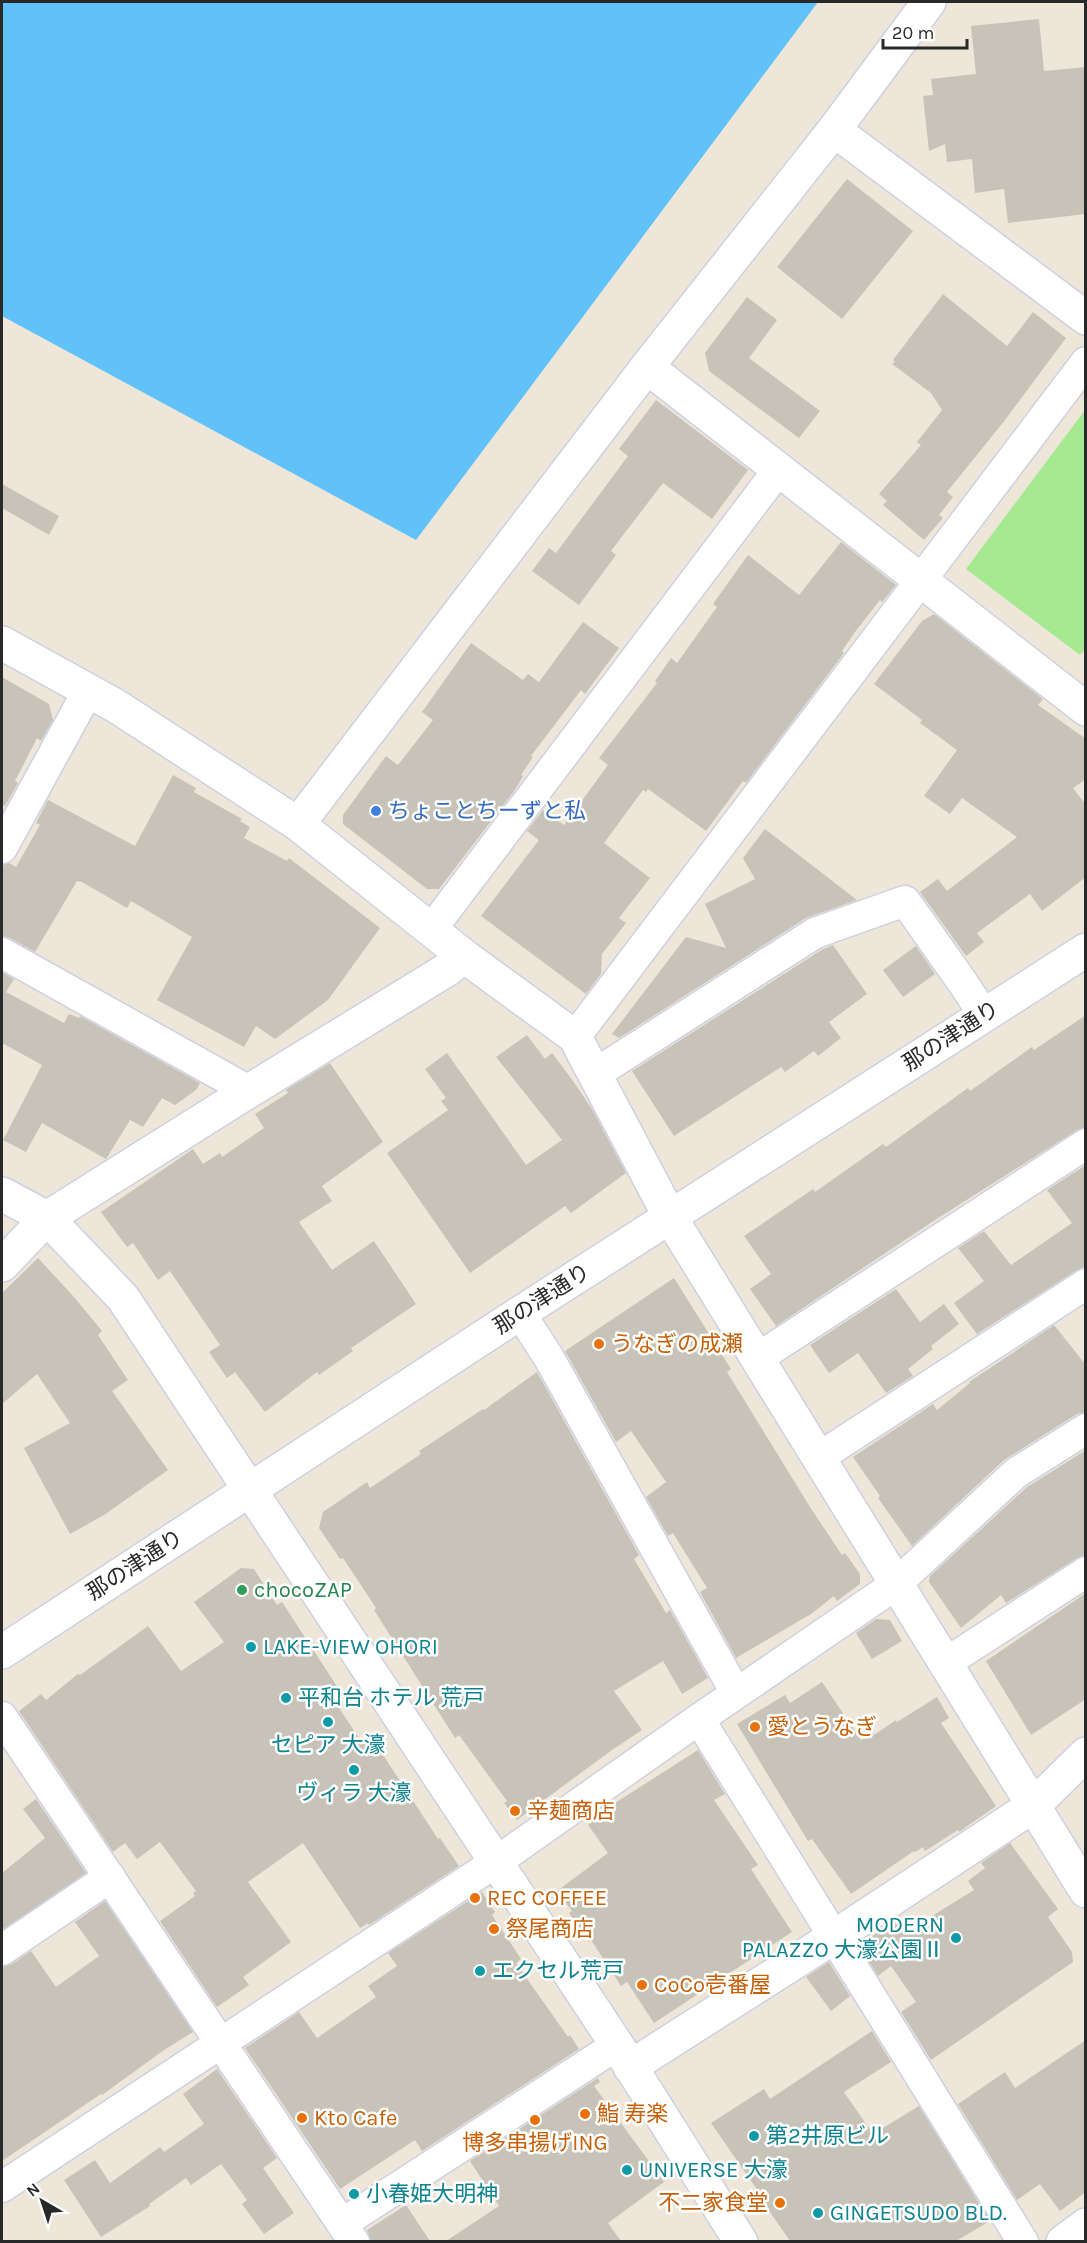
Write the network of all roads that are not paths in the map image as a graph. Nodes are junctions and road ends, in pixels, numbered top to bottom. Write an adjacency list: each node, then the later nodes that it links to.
1 (930, 2): 2 (street)
2 (834, 130): 3 (street); 5 (street)
3 (1086, 318)
4 (1086, 362): 7 (street)
5 (647, 367): 6 (street); 11 (street)
6 (779, 469): 7 (street); 13 (street)
7 (922, 581): 10 (street); 18 (street)
8 (2, 643): 9 (street)
9 (88, 691): 11 (street); 12 (street)
10 (1086, 709)
11 (298, 824): 16 (street)
12 (2, 848)
13 (443, 914)
14 (1086, 950): 17 (street, 那の津通り)
15 (2, 953): 20 (street)
16 (464, 956): 18 (street); 20 (street)
17 (984, 1015): 19 (street); 23 (street, 那の津通り)
18 (575, 1037): 19 (street)
19 (595, 1074): 23 (street)
20 (249, 1090): 24 (street)
21 (1086, 1144): 28 (street)
22 (2, 1194): 24 (street)
23 (670, 1217): 27 (street, 那の津通り); 28 (street)
24 (47, 1218): 25 (street); 31 (street)
25 (2, 1265)
26 (1086, 1284): 30 (street)
27 (520, 1313): 31 (street, 那の津通り); 36 (street)
28 (758, 1358): 30 (street)
29 (1086, 1428): 33 (street)
30 (818, 1458): 33 (street)
31 (251, 1490): 34 (street, 那の津通り); 41 (street)
32 (1086, 1572): 35 (street)
33 (895, 1585): 35 (street); 36 (street)
34 (2, 1652)
35 (944, 1664): 40 (street)
36 (736, 1693): 38 (street)
37 (2, 1717): 42 (street)
38 (699, 1719): 41 (street); 44 (street)
39 (1086, 1755): 40 (street)
40 (1033, 1806): 43 (street); 44 (street)
41 (496, 1862): 46 (street); 47 (street)
42 (110, 1877): 45 (street); 46 (street)
43 (1086, 1891)
44 (834, 1937): 47 (street); 52 (street)
45 (2, 1950)
46 (221, 2042): 48 (street); 50 (street)
47 (624, 2056): 50 (street); 51 (street)
48 (2, 2187)
49 (1086, 2225): 53 (street)
50 (349, 2232)
51 (741, 2241)
52 (1023, 2241)
53 (1063, 2241)

